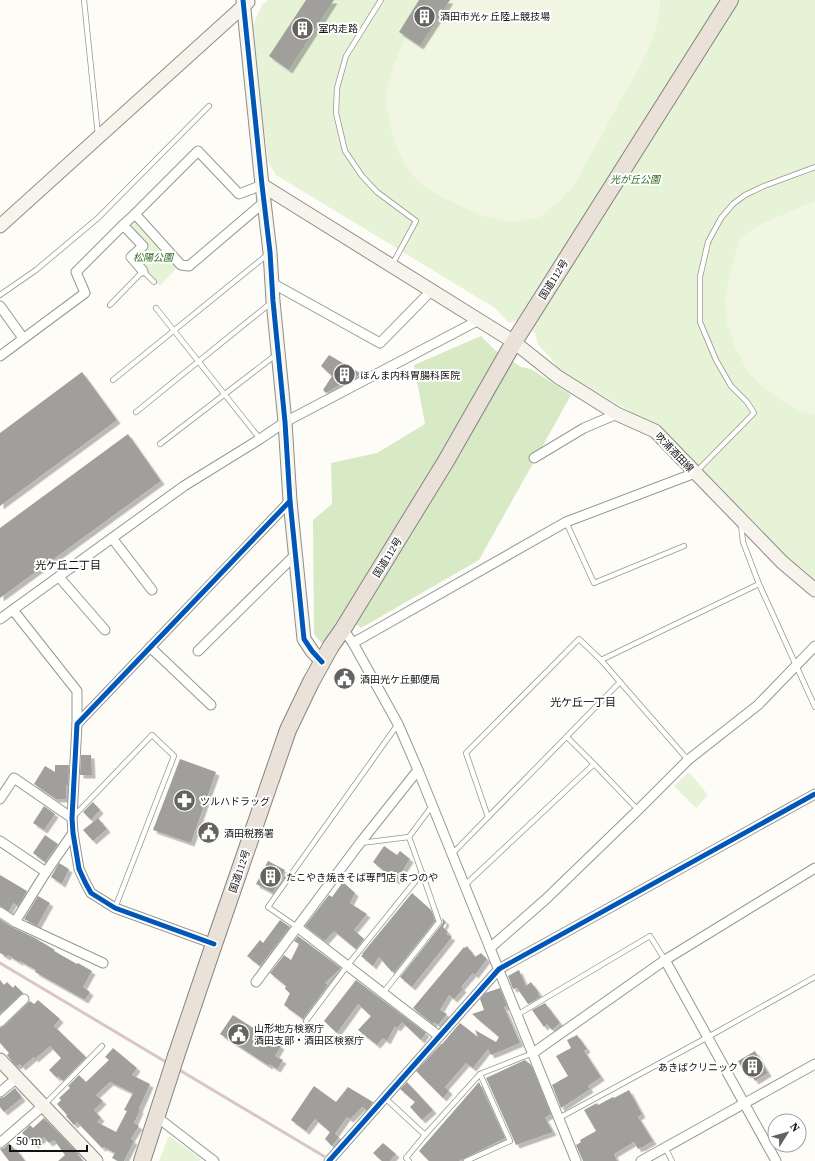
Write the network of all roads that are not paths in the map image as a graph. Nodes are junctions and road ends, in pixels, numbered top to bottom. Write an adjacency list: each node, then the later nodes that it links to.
1 (84, 0): 6 (lane)
2 (381, 0): 14 (lane)
3 (246, 2): 6 (street); 8 (street)
4 (725, 2): 27 (highway, 国道112号)
5 (210, 106): 19 (lane)
6 (98, 137): 12 (street)
7 (815, 167): 39 (lane)
8 (262, 185): 9 (street); 10 (street); 14 (street, 吹浦酒田線)
9 (264, 203): 10 (street); 13 (street)
10 (135, 214): 11 (street)
11 (123, 225): 15 (street); 26 (street)
12 (0, 226)
13 (270, 252): 17 (street); 25 (lane)
14 (391, 266): 18 (street, 吹浦酒田線)
15 (143, 271): 16 (lane); 21 (lane)
16 (154, 282)
17 (272, 283): 18 (street); 20 (street)
18 (432, 291): 24 (street, 吹浦酒田線)
19 (0, 295)
20 (273, 301): 28 (street); 30 (lane)
21 (110, 305)
22 (0, 306): 26 (street)
23 (156, 308): 25 (lane)
24 (479, 320): 27 (street, 吹浦酒田線); 35 (street)
25 (174, 331): 30 (lane); 31 (lane)
26 (23, 338): 29 (street)
27 (514, 342): 34 (street, 吹浦酒田線); 52 (highway, 国道112号)
28 (278, 353): 32 (lane); 35 (street)
29 (0, 356)
30 (198, 362): 32 (lane); 33 (lane)
31 (113, 380)
32 (225, 393): 36 (lane); 37 (lane)
33 (136, 412)
34 (617, 414): 38 (street); 39 (street, 吹浦酒田線)
35 (285, 422): 36 (street); 40 (street)
36 (260, 439): 43 (street)
37 (160, 444)
38 (534, 458)
39 (695, 473): 41 (street, 吹浦酒田線); 42 (street)
40 (290, 501): 45 (street); 56 (street)
41 (740, 519): 47 (lane); 49 (street, 吹浦酒田線)
42 (566, 522): 44 (lane); 54 (street)
43 (112, 538): 46 (street); 48 (street)
44 (684, 546)
45 (296, 554): 57 (street); 59 (street)
46 (59, 577): 50 (street); 53 (street)
47 (759, 584): 58 (lane); 60 (lane)
48 (152, 590)
49 (815, 590)
50 (13, 610): 51 (street); 64 (street)
51 (0, 619)
52 (343, 629): 54 (street); 59 (highway, 国道112号)
53 (105, 630)
54 (353, 643): 65 (street)
55 (815, 646): 60 (street)
56 (150, 647): 62 (street); 64 (street)
57 (198, 651)
58 (601, 660): 61 (lane); 75 (lane)
59 (322, 662): 89 (highway, 国道112号)
60 (797, 665): 63 (lane); 67 (street)
61 (620, 682): 66 (lane); 67 (lane)
62 (211, 705)
63 (815, 706)
64 (77, 724): 74 (street)
65 (398, 724): 69 (street); 88 (lane)
66 (567, 737): 68 (lane); 75 (lane)
67 (688, 760): 73 (street)
68 (594, 764): 73 (lane); 84 (lane)
69 (418, 770): 72 (street); 79 (street)
70 (815, 794): 94 (street)
71 (0, 799): 74 (street)
72 (432, 806): 77 (lane); 80 (street)
73 (638, 810): 90 (street)
74 (72, 818): 76 (street); 85 (lane)
75 (488, 818): 80 (lane)
76 (73, 833): 82 (street); 85 (street)
77 (409, 837): 79 (lane); 83 (lane)
78 (0, 841): 82 (street)
79 (360, 843): 88 (street)
80 (452, 854): 84 (street)
81 (815, 868): 91 (street)
82 (46, 872): 87 (street)
83 (422, 873): 93 (lane); 97 (lane)
84 (465, 885): 90 (street)
85 (115, 908): 89 (street)
86 (0, 912): 87 (street)
87 (15, 922): 92 (street)
88 (296, 927): 93 (street); 96 (street)
89 (214, 944): 114 (highway, 国道112号, bridge)
90 (490, 948): 94 (street)
91 (665, 960): 99 (lane); 103 (street); 105 (street)
92 (103, 964)
93 (347, 966): 97 (street); 100 (lane)
94 (499, 969): 99 (street); 102 (street)
95 (815, 977): 103 (lane)
96 (256, 982)
97 (383, 993): 102 (street)
98 (24, 998): 101 (street)
99 (517, 1015): 105 (street)
100 (306, 1021)
101 (0, 1022)
102 (439, 1036): 111 (street)
103 (708, 1037): 112 (street); 115 (lane)
104 (102, 1046): 113 (lane)
105 (533, 1054): 108 (lane); 115 (street)
106 (0, 1060): 109 (street)
107 (815, 1064): 112 (street)
108 (480, 1074): 116 (lane); 124 (lane)
109 (18, 1078): 110 (street); 113 (street)
110 (0, 1092)
111 (385, 1098): 116 (lane); 123 (street)
112 (744, 1104): 118 (street); 128 (street)
113 (44, 1105): 117 (street); 120 (street)
114 (157, 1117): 121 (highway, 国道112号); 122 (street)
115 (559, 1118): 125 (street)
116 (425, 1135): 119 (lane)
117 (0, 1143)
118 (665, 1147): 126 (street); 127 (lane)
119 (407, 1160)
120 (96, 1161)
121 (142, 1161)
122 (214, 1161)
123 (328, 1161)
124 (466, 1161)
125 (576, 1161)
126 (640, 1161)
127 (672, 1161)
128 (776, 1161)

